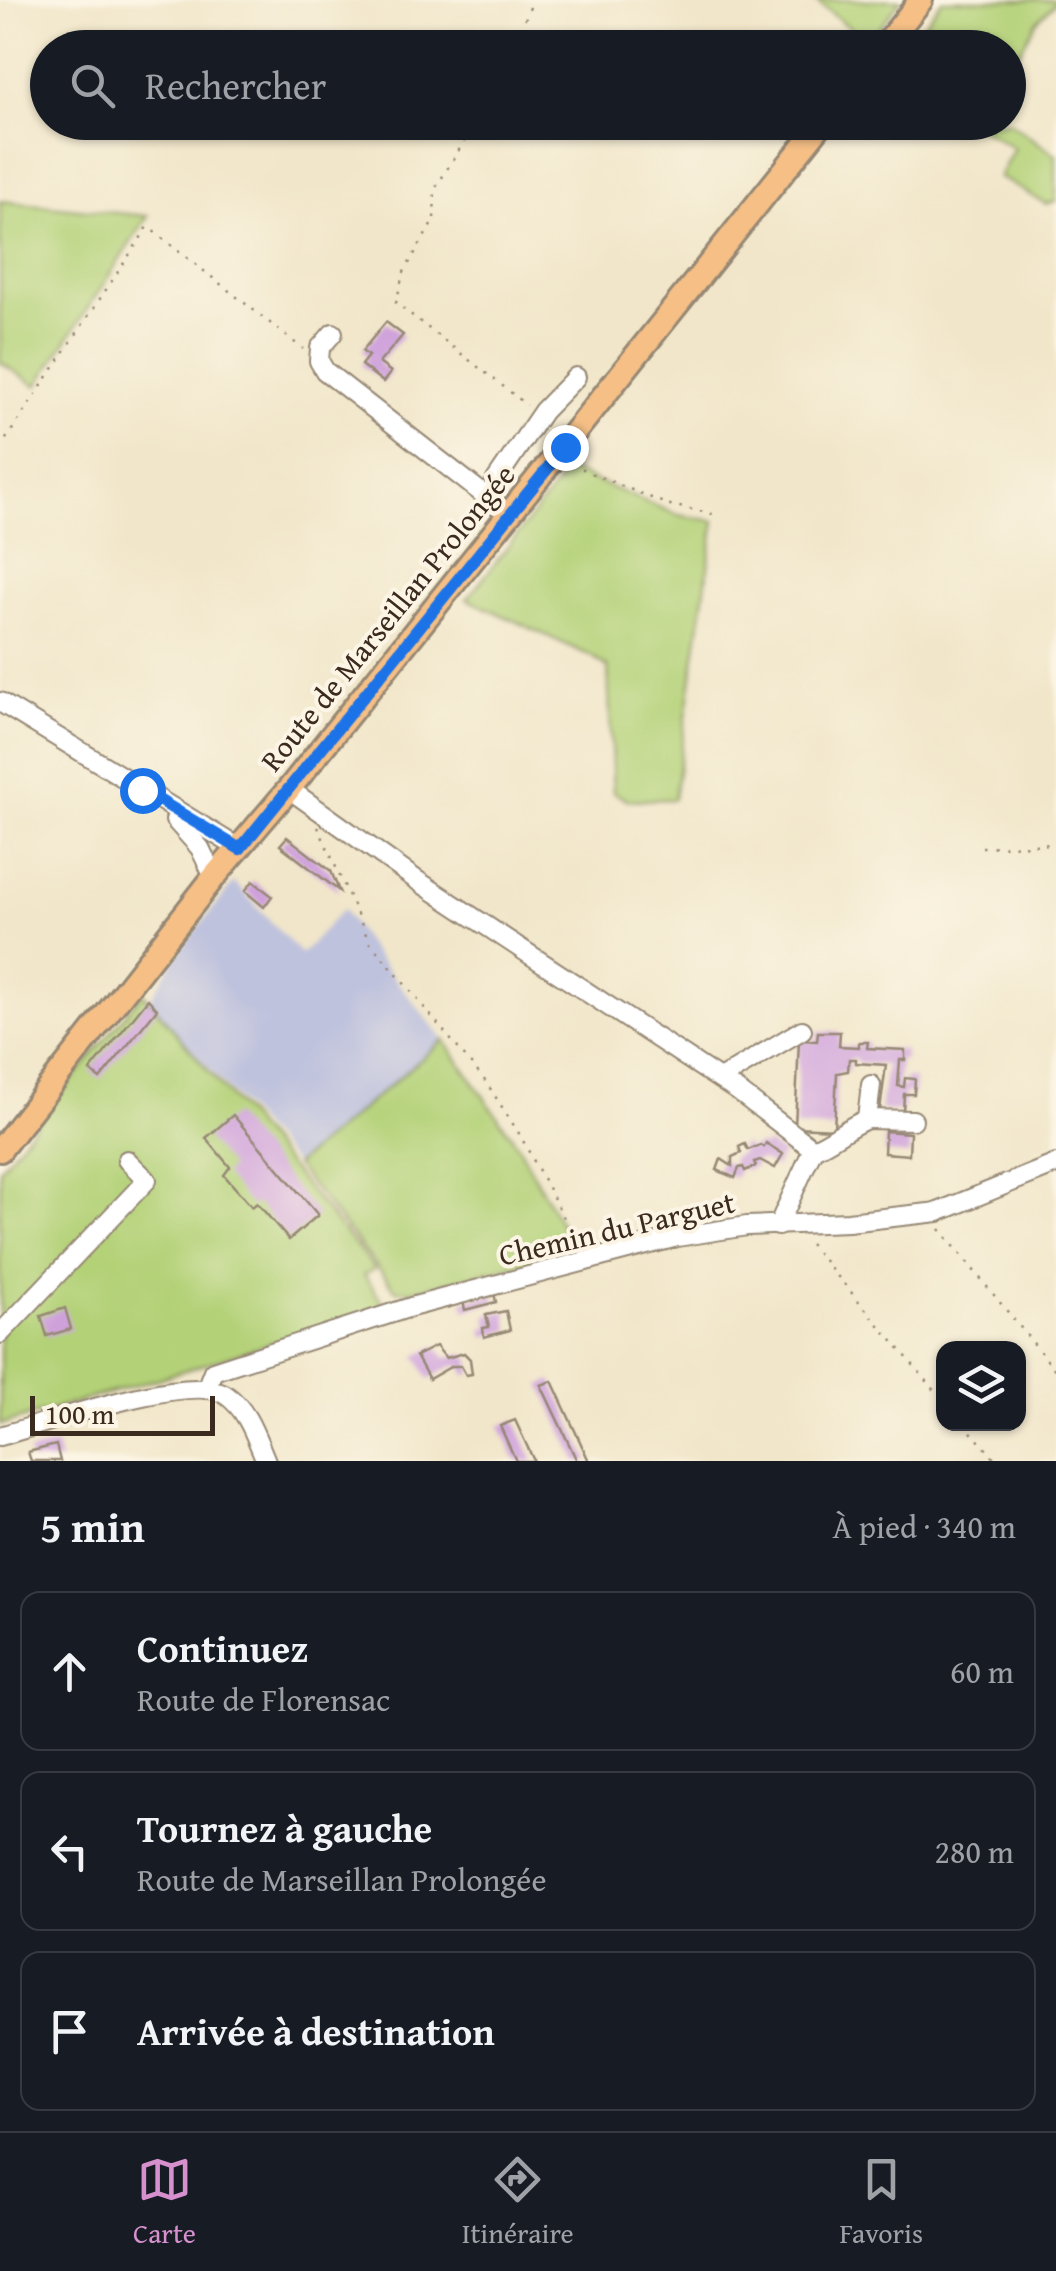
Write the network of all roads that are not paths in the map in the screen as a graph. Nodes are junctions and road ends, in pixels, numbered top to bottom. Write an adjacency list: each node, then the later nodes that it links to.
1 (921, 0): 2 (main road)
2 (897, 30)
3 (809, 140): 6 (main road, Route de Marseillan Prolongée)
4 (333, 332): 6 (street)
5 (576, 377): 6 (street)
6 (503, 510): 9 (main road, Route de Marseillan Prolongée)
7 (0, 702): 8 (street)
8 (142, 790): 10 (street); 11 (street)
9 (298, 795): 10 (main road, Route de Marseillan Prolongée); 13 (street)
10 (240, 849): 11 (main road, Route de Marseillan Prolongée)
11 (214, 877): 18 (main road, Route de Marseillan Prolongée)
12 (802, 1030): 13 (street)
13 (720, 1079): 17 (street)
14 (872, 1086): 15 (street)
15 (867, 1119): 16 (street); 17 (street)
16 (913, 1120)
17 (813, 1148): 21 (street)
18 (0, 1150)
19 (126, 1160): 22 (street)
20 (1056, 1164): 21 (street, Chemin du Parguet)
21 (778, 1226): 23 (street, Chemin du Parguet)
22 (0, 1334)
23 (206, 1389): 24 (street); 25 (street)
24 (0, 1436)
25 (266, 1461)

